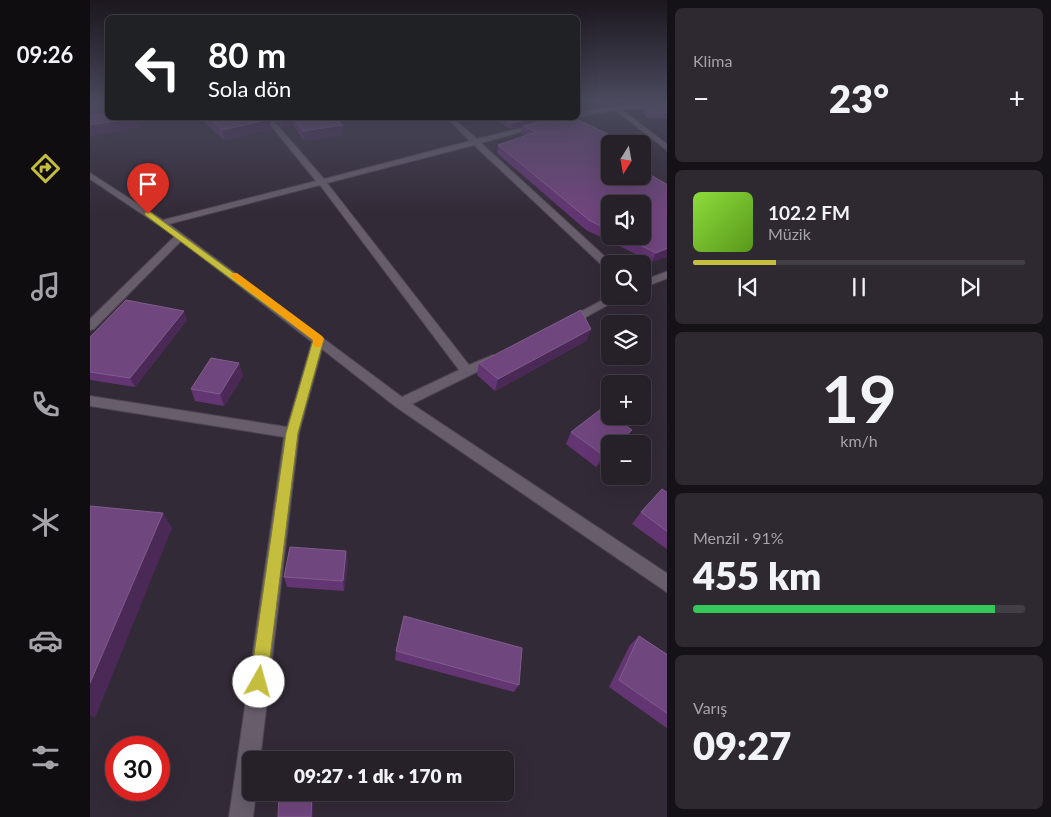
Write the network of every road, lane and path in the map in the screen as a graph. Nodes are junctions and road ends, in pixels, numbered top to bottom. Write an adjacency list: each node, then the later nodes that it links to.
1 (285, 138): 8 (street)
2 (473, 138): 5 (street)
3 (487, 138): 5 (street)
4 (653, 138): 6 (street)
5 (476, 141): 8 (street); 11 (street)
6 (667, 149)
7 (90, 175): 9 (street)
8 (322, 182): 9 (street); 19 (street)
9 (162, 223): 10 (street)
10 (181, 236): 15 (street); 17 (street)
11 (601, 259)
12 (667, 274): 13 (street)
13 (651, 281)
14 (601, 305): 16 (street)
15 (90, 326)
16 (552, 330)
17 (319, 339): 21 (street); 22 (street)
18 (501, 356): 19 (street)
19 (467, 372): 21 (street)
20 (90, 401): 22 (street)
21 (401, 402): 23 (street)
22 (292, 433): 24 (street)
23 (667, 585)
24 (241, 817)

